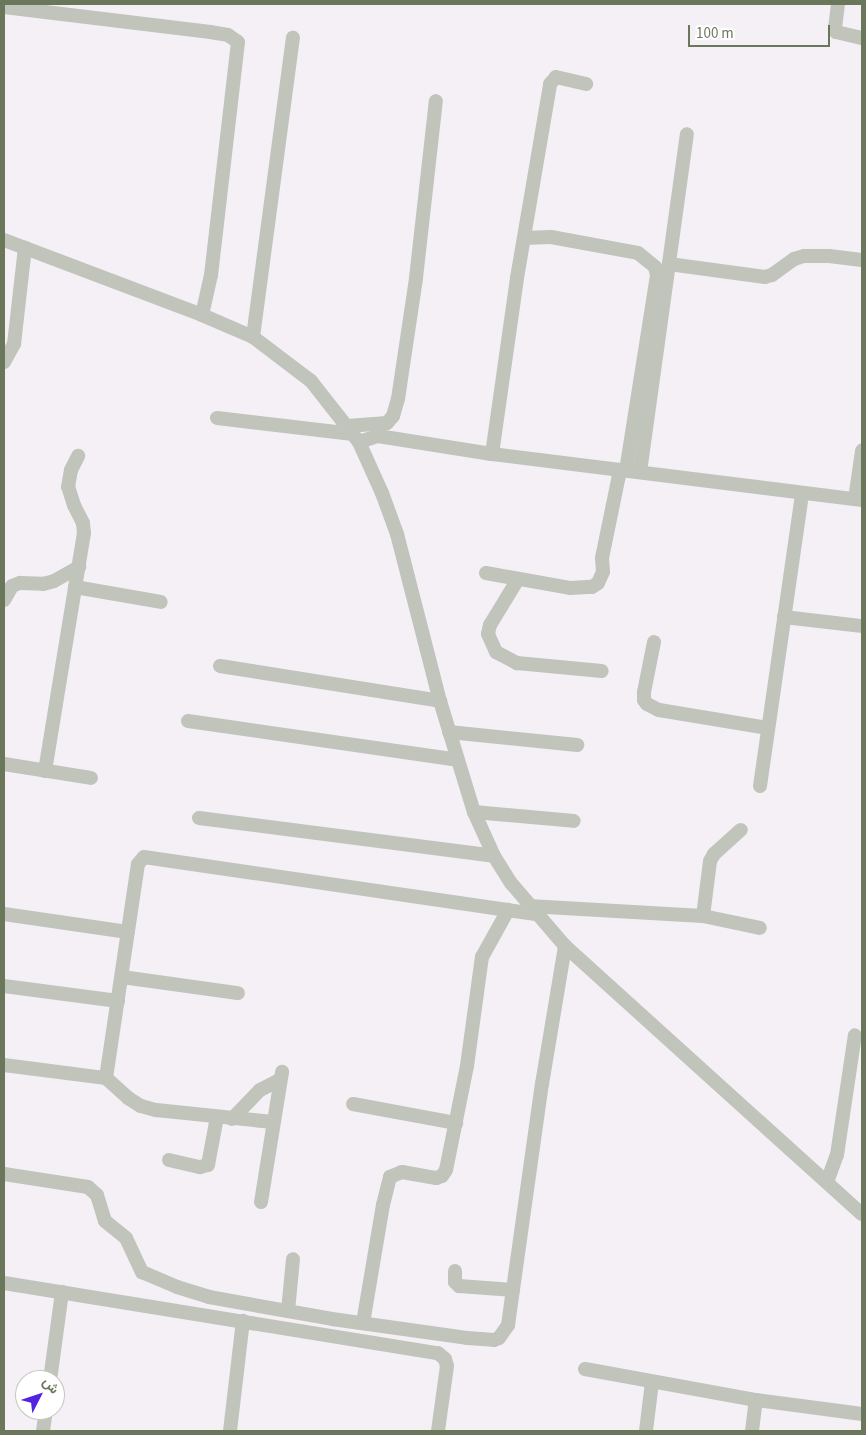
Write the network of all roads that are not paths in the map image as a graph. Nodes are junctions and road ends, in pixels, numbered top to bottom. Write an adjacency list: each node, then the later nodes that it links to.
1 (838, 4): 4 (street)
2 (4, 6): 13 (street)
3 (293, 38): 14 (street)
4 (862, 38)
5 (586, 84): 8 (street)
6 (436, 100): 17 (street)
7 (687, 134): 12 (street)
8 (524, 238): 19 (street); 21 (street)
9 (4, 240): 10 (street)
10 (25, 248): 13 (street); 15 (street)
11 (862, 260): 12 (street)
12 (669, 264): 22 (street)
13 (202, 315): 14 (street)
14 (253, 337): 17 (street)
15 (4, 362)
16 (217, 418): 17 (street)
17 (353, 434): 19 (street); 36 (street)
18 (862, 451): 24 (street)
19 (492, 454): 21 (street)
20 (78, 456): 25 (street)
21 (623, 470): 22 (street); 27 (street)
22 (640, 472): 23 (street)
23 (802, 494): 24 (street); 31 (street)
24 (859, 500)
25 (79, 567): 28 (street); 29 (street)
26 (486, 574): 27 (street)
27 (518, 579): 35 (street)
28 (75, 587): 30 (street); 43 (street)
29 (4, 600)
30 (161, 602)
31 (784, 617): 32 (street); 38 (street)
32 (862, 626)
33 (654, 642): 38 (street)
34 (220, 666): 36 (street)
35 (602, 671)
36 (440, 701): 39 (street)
37 (188, 721): 41 (street)
38 (768, 728): 45 (street)
39 (449, 732): 40 (street); 41 (street)
40 (576, 745)
41 (457, 760): 46 (street)
42 (4, 764): 43 (street)
43 (45, 771): 44 (street)
44 (91, 778)
45 (760, 786)
46 (474, 812): 48 (street); 50 (street)
47 (199, 818): 50 (street)
48 (574, 821)
49 (741, 830): 54 (street)
50 (494, 856): 52 (street)
51 (508, 910): 52 (street); 56 (street); 69 (street)
52 (532, 910): 54 (street); 57 (street)
53 (4, 914): 56 (street)
54 (703, 916): 55 (street)
55 (760, 928)
56 (128, 932): 58 (street)
57 (565, 946): 72 (street); 78 (street)
58 (122, 977): 60 (street); 61 (street)
59 (4, 986): 61 (street)
60 (238, 992)
61 (118, 1002): 64 (street)
62 (855, 1035): 72 (street)
63 (4, 1065): 64 (street)
64 (106, 1078): 66 (street)
65 (353, 1104): 69 (street)
66 (217, 1117): 67 (street); 70 (street)
67 (232, 1119): 68 (street); 68 (street)
68 (272, 1122): 73 (street)
69 (456, 1123): 82 (street)
70 (169, 1160)
71 (4, 1174): 80 (street)
72 (827, 1182): 74 (street)
73 (261, 1202)
74 (860, 1210)
75 (292, 1259): 80 (street)
76 (455, 1271): 78 (street)
77 (4, 1282): 79 (street)
78 (513, 1290): 82 (street)
79 (62, 1292): 81 (street); 84 (street)
80 (288, 1311): 82 (street)
81 (243, 1321): 88 (street); 89 (street)
82 (363, 1324)
83 (585, 1369): 85 (street)
84 (51, 1370)
85 (652, 1382): 86 (street); 90 (street)
86 (756, 1400): 87 (street); 91 (street)
87 (862, 1414)
88 (230, 1431)
89 (438, 1431)
90 (646, 1431)
91 (752, 1431)

